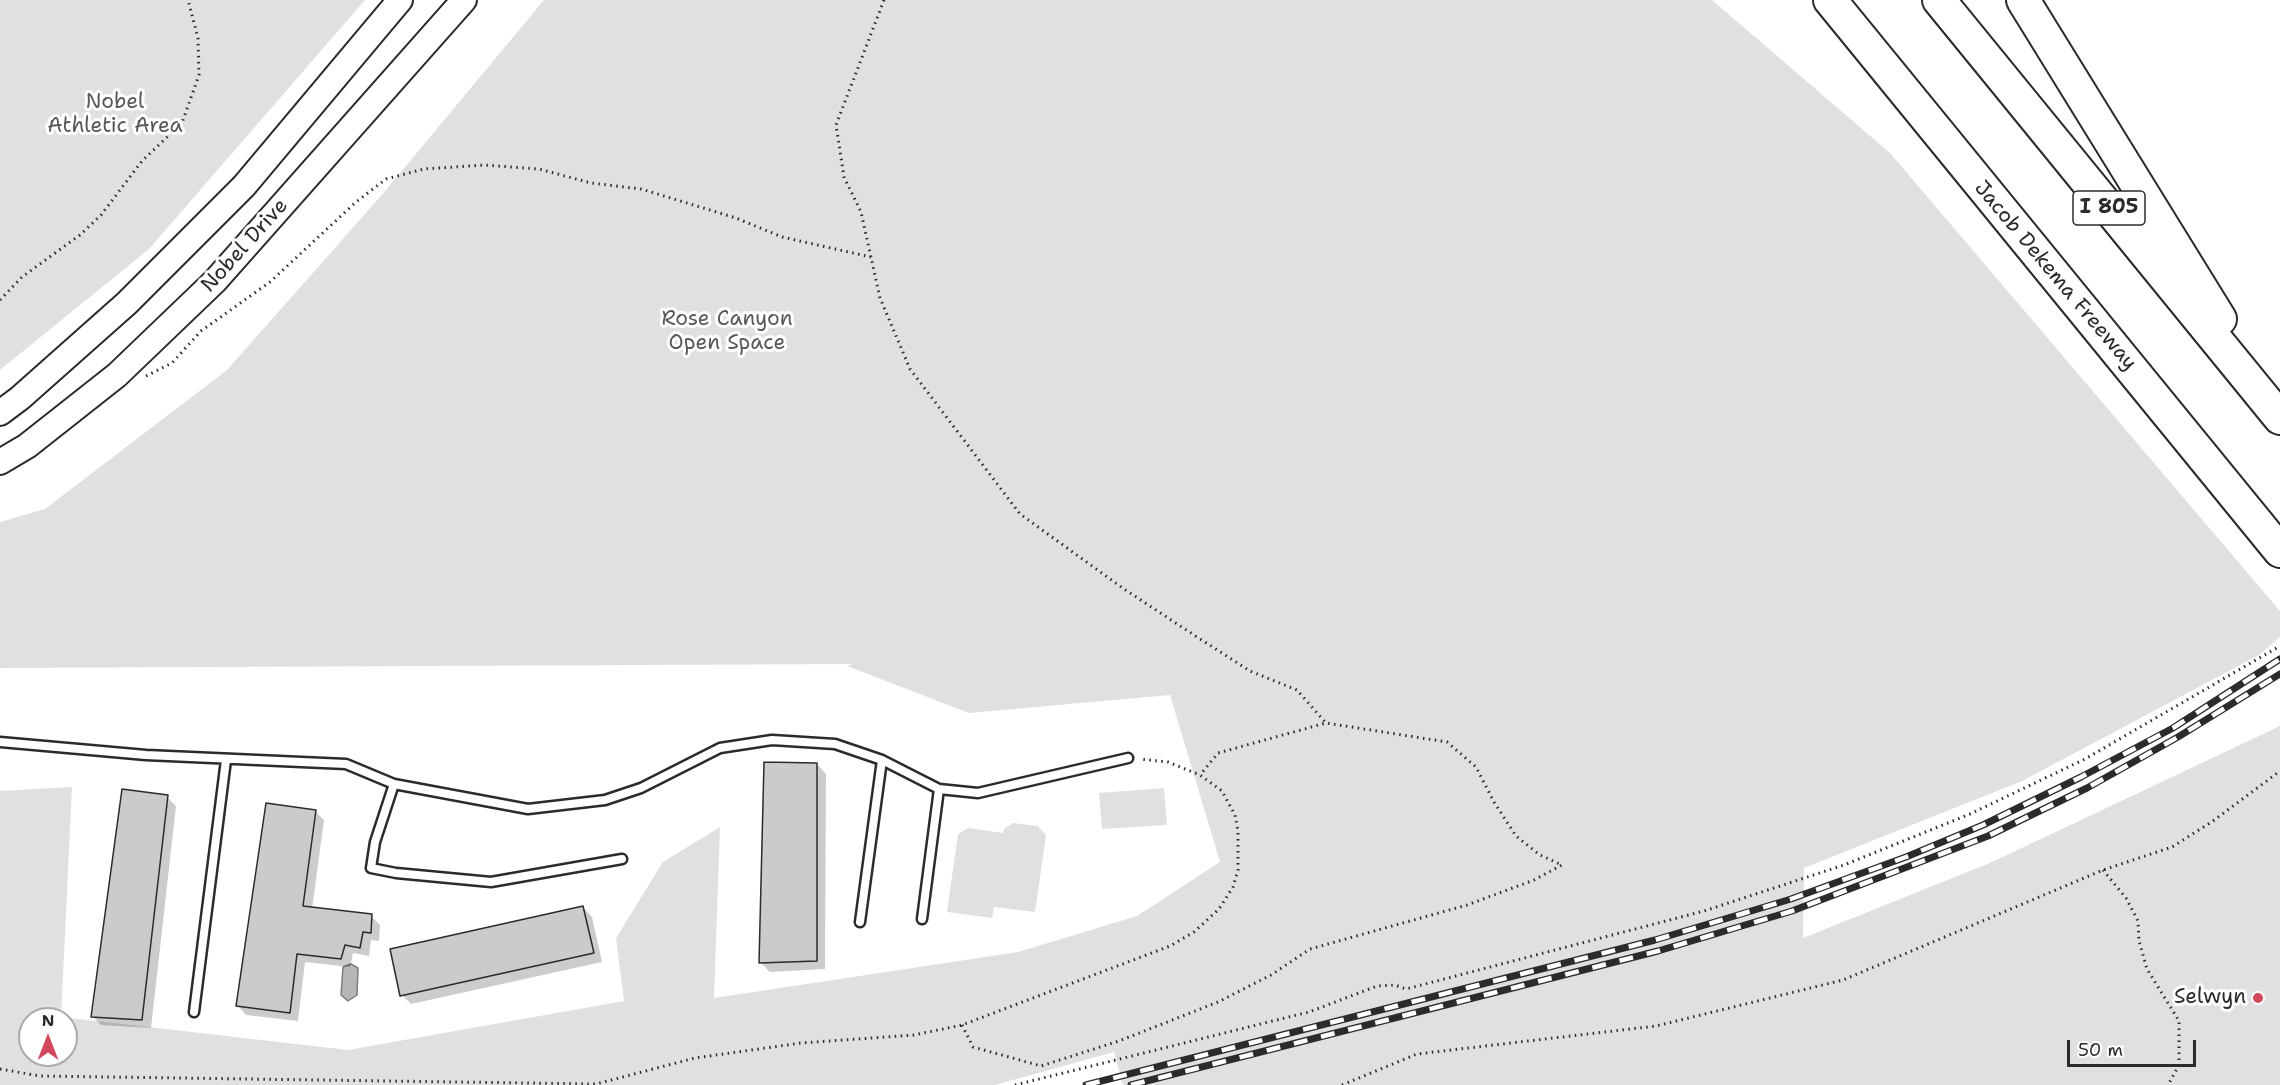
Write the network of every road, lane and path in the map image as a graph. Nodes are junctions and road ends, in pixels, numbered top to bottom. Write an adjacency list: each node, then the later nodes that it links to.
1 (188, 0): 11 (path)
2 (400, 0): 13 (main road, Nobel Drive)
3 (464, 0): 12 (main road, Nobel Drive)
4 (884, 0): 10 (path)
5 (1811, 0): 9 (highway)
6 (1830, 0): 9 (highway, Jacob Dekema Freeway)
7 (1939, 0): 14 (highway, I 805)
8 (2023, 0): 14 (highway)
9 (1851, 26): 16 (highway, Jacob Dekema Freeway)
10 (871, 256): 12 (path); 18 (path)
11 (0, 300)
12 (117, 375): 15 (main road, Nobel Drive)
13 (0, 413)
14 (2280, 417)
15 (0, 462)
16 (2280, 551)
17 (2280, 646): 35 (path)
18 (1326, 723): 24 (path); 32 (path)
19 (0, 742): 21 (lane)
20 (1128, 758): 24 (path); 26 (lane)
21 (226, 760): 25 (lane); 31 (lane)
22 (882, 760): 25 (lane); 26 (lane); 30 (lane)
23 (2280, 771): 28 (path)
24 (1200, 775): 32 (path)
25 (394, 784): 27 (lane)
26 (939, 789): 29 (lane)
27 (622, 859)
28 (2103, 870): 36 (path); 37 (path)
29 (922, 919)
30 (860, 922)
31 (194, 1012)
32 (962, 1025): 34 (path)
33 (0, 1069): 34 (path)
34 (596, 1084)
35 (1015, 1085)
36 (1342, 1085)
37 (2168, 1085)

